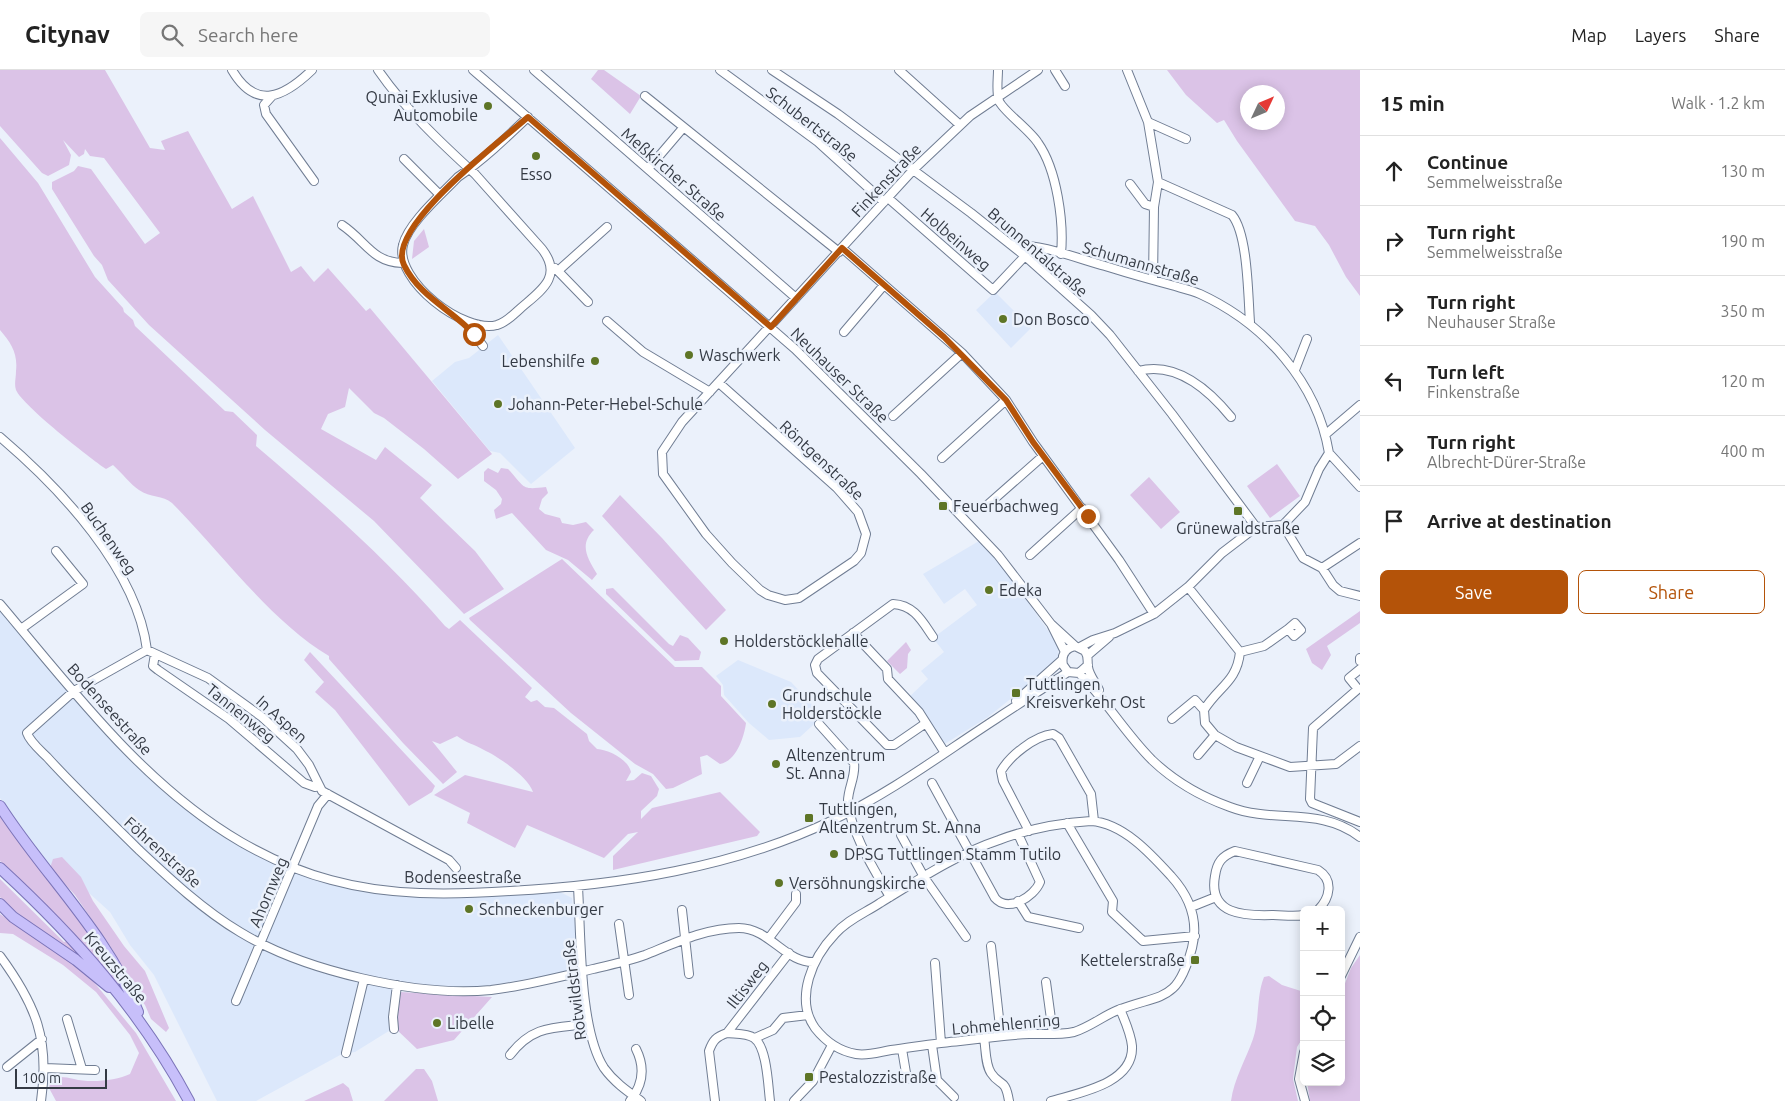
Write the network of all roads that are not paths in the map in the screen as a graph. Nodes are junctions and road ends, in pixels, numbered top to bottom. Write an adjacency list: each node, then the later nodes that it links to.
1 (232, 70): 14 (street)
2 (312, 70): 14 (street)
3 (378, 70): 23 (street)
4 (473, 70): 17 (street, Neuhauser Straße)
5 (534, 70): 24 (street, Meßkircher Straße)
6 (720, 70): 30 (street, Schubertstraße)
7 (772, 70): 25 (street, Brunnentalstraße)
8 (899, 70): 19 (street)
9 (1038, 70): 16 (street, Finkenstraße)
10 (1054, 70): 13 (street)
11 (1128, 70): 18 (street)
12 (997, 71): 16 (street)
13 (1065, 86)
14 (272, 96): 26 (street)
15 (645, 96): 20 (street)
16 (998, 99): 19 (street, Finkenstraße); 36 (street)
17 (528, 117): 23 (street); 49 (street, Neuhauser Straße)
18 (1148, 122): 21 (street); 27 (street)
19 (960, 125): 25 (street, Finkenstraße)
20 (683, 128): 24 (street); 35 (street)
21 (1186, 139)
22 (404, 159): 29 (street)
23 (469, 168): 29 (street); 39 (street)
24 (648, 169): 43 (street, Meßkircher Straße)
25 (914, 169): 30 (street, Finkenstraße); 34 (street, Brunnentalstraße)
26 (314, 181)
27 (1158, 182): 31 (street); 47 (street)
28 (1130, 184): 31 (street)
29 (440, 195): 38 (street)
30 (886, 200): 35 (street, Finkenstraße); 37 (street, Holbeinweg)
31 (1154, 207): 41 (street)
32 (342, 225): 38 (street)
33 (608, 227): 40 (street)
34 (1012, 245): 36 (street, Schumannstraße); 37 (street, Brunnentalstraße)
35 (840, 250): 42 (street); 43 (street, Finkenstraße)
36 (1061, 254): 41 (street, Schumannstraße)
37 (1026, 256): 55 (street, Brunnentalstraße)
38 (402, 263): 45 (street)
39 (552, 266): 40 (street); 48 (street)
40 (559, 270): 44 (street)
41 (1153, 280): 47 (street, Schumannstraße)
42 (884, 285): 50 (street); 54 (street)
43 (796, 298): 49 (street, Finkenstraße)
44 (588, 302)
45 (460, 318): 48 (street); 51 (street)
46 (607, 321): 58 (street)
47 (1250, 322): 56 (street, Schumannstraße)
48 (479, 325): 51 (street)
49 (771, 327): 57 (street, Röntgenstraße); 81 (street, Neuhauser Straße)
50 (844, 332)
51 (474, 334): 53 (street)
52 (1308, 339): 56 (street)
53 (483, 346)
54 (962, 353): 59 (street); 61 (street)
55 (1138, 370): 62 (street); 72 (street, Brunnentalstraße)
56 (1295, 370): 63 (street, Schumannstraße)
57 (719, 383): 58 (street, Röntgenstraße); 58 (street, Röntgenstraße)
58 (710, 392)
59 (1006, 400): 66 (street); 67 (street)
60 (1360, 405): 63 (street)
61 (893, 416)
62 (1231, 418)
63 (1326, 434): 65 (street, Schumannstraße)
64 (0, 438): 88 (street, Buchenweg)
65 (1330, 453): 68 (street); 71 (street)
66 (1043, 456): 69 (street); 70 (street)
67 (942, 458)
68 (1360, 487)
69 (984, 508)
70 (1082, 508): 75 (street); 80 (street)
71 (1282, 526): 72 (street); 76 (street)
72 (1256, 528): 77 (street)
73 (1360, 542): 76 (street)
74 (56, 551): 82 (street)
75 (1030, 555)
76 (1322, 568): 78 (street)
77 (1188, 587): 80 (street); 90 (street)
78 (1360, 596)
79 (0, 604): 82 (street, Bodenseestraße)
80 (1154, 614): 85 (street)
81 (1052, 628): 87 (street, Neuhauser Straße); 89 (street, Neuhauser Straße)
82 (21, 629): 98 (street, Bodenseestraße)
83 (1288, 629): 90 (street)
84 (853, 633): 86 (street); 103 (street); 103 (street)
85 (1115, 633): 87 (street); 92 (street)
86 (933, 637)
87 (1078, 647): 89 (street); 92 (street)
88 (147, 650): 91 (street, In Aspen); 98 (street)
89 (1065, 652): 93 (street)
90 (1240, 652): 100 (street)
91 (155, 654): 113 (street, In Aspen); 113 (street, Tannenweg)
92 (1088, 655): 94 (street)
93 (1062, 660): 96 (street); 101 (street, Bodenseestraße)
94 (1088, 665): 97 (street); 99 (street)
95 (1360, 669): 110 (street)
96 (1068, 672): 97 (street); 101 (street, Bodenseestraße)
97 (1080, 673): 99 (street)
98 (74, 691): 125 (street, Bodenseestraße); 146 (street, Föhrenstraße)
99 (1108, 707): 123 (street)
100 (1204, 710): 102 (street); 105 (street)
101 (996, 718): 107 (street, Bodenseestraße)
102 (1172, 719)
103 (926, 723): 107 (street)
104 (819, 724): 116 (street)
105 (1214, 735): 108 (street); 109 (street)
106 (1360, 746): 110 (street)
107 (945, 754): 116 (street, Bodenseestraße)
108 (1198, 755)
109 (1260, 756): 110 (street); 112 (street)
110 (1312, 766): 118 (street)
111 (932, 783): 124 (street)
112 (1247, 783)
113 (319, 786): 114 (street, In Aspen)
114 (328, 794): 125 (street, Ahornweg); 127 (street, In Aspen)
115 (0, 806): 165 (main road)
116 (850, 811): 129 (street, Bodenseestraße); 131 (street)
117 (1094, 821): 119 (street, Lohmehlenring); 120 (street); 136 (street, Lohmehlenring)
118 (1360, 822)
119 (1067, 823): 120 (street, Lohmehlenring); 141 (street)
120 (1029, 831): 121 (street, Lohmehlenring)
121 (1018, 834): 124 (street, Lohmehlenring); 133 (street)
122 (901, 835): 128 (street)
123 (1360, 837)
124 (970, 852): 128 (street, Lohmehlenring); 133 (street)
125 (294, 867): 129 (street, Bodenseestraße); 146 (street, Ahornweg)
126 (0, 868): 160 (main road, Kreuzstraße)
127 (456, 868)
128 (924, 877): 131 (street, Lohmehlenring); 144 (street)
129 (578, 887): 154 (street, Rotwildstraße)
130 (796, 894): 143 (street)
131 (890, 897): 151 (street, Lohmehlenring)
132 (1216, 897): 135 (street); 136 (street); 138 (street)
133 (1018, 901): 140 (street)
134 (0, 904): 160 (main road)
135 (1322, 906)
136 (1191, 907): 141 (street, Lohmehlenring)
137 (682, 910): 142 (street)
138 (1300, 916)
139 (619, 924): 150 (street)
140 (1079, 928)
141 (1195, 936): 162 (street, Lohmehlenring)
142 (686, 938): 143 (street, Föhrenstraße); 150 (street, Föhrenstraße); 155 (street)
143 (769, 938): 148 (street, Föhrenstraße)
144 (966, 938)
145 (1360, 938): 153 (street)
146 (261, 944): 156 (street, Föhrenstraße); 161 (street, Ahornweg)
147 (991, 946): 170 (street)
148 (790, 953): 151 (street, Föhrenstraße); 168 (street, Iltisweg)
149 (0, 956): 173 (street)
150 (624, 961): 154 (street, Föhrenstraße); 159 (street)
151 (815, 962): 163 (street, Lohmehlenring)
152 (934, 963): 174 (street)
153 (1345, 968)
154 (583, 970): 158 (street, Föhrenstraße); 166 (street, Rotwildstraße)
155 (689, 974)
156 (364, 979): 158 (street, Föhrenstraße); 179 (street)
157 (1046, 982): 169 (street)
158 (397, 984): 167 (street)
159 (629, 995)
160 (123, 997): 165 (main road, Kreuzstraße)
161 (236, 1002)
162 (1120, 1009): 169 (street, Lohmehlenring); 195 (street)
163 (808, 1015): 171 (street); 175 (street, Lohmehlenring)
164 (67, 1020): 183 (street)
165 (143, 1024): 191 (main road, Kreuzstraße)
166 (588, 1024): 180 (street); 188 (street, Rotwildstraße)
167 (394, 1029)
168 (727, 1033): 171 (street); 192 (street, Iltisweg)
169 (1053, 1034): 170 (street, Lohmehlenring)
170 (1001, 1036): 172 (street, Lohmehlenring)
171 (754, 1038): 193 (street)
172 (984, 1038): 174 (street, Lohmehlenring); 194 (street)
173 (42, 1039): 181 (street); 182 (street)
174 (941, 1043): 176 (street, Lohmehlenring)
175 (832, 1045): 178 (street, Lohmehlenring); 189 (street)
176 (932, 1045): 178 (street, Lohmehlenring); 187 (street, Lohmehlenring)
177 (636, 1049): 188 (street)
178 (902, 1049): 185 (street)
179 (346, 1053)
180 (510, 1055)
181 (7, 1067)
182 (45, 1068): 183 (street); 190 (street)
183 (82, 1069): 184 (street)
184 (95, 1070)
185 (907, 1079)
186 (1301, 1086): 196 (street)
187 (954, 1098)
188 (635, 1099)
189 (796, 1100)
190 (41, 1101)
191 (189, 1101)
192 (715, 1101)
193 (770, 1101)
194 (1009, 1101)
195 (1051, 1101)
196 (1305, 1101)

